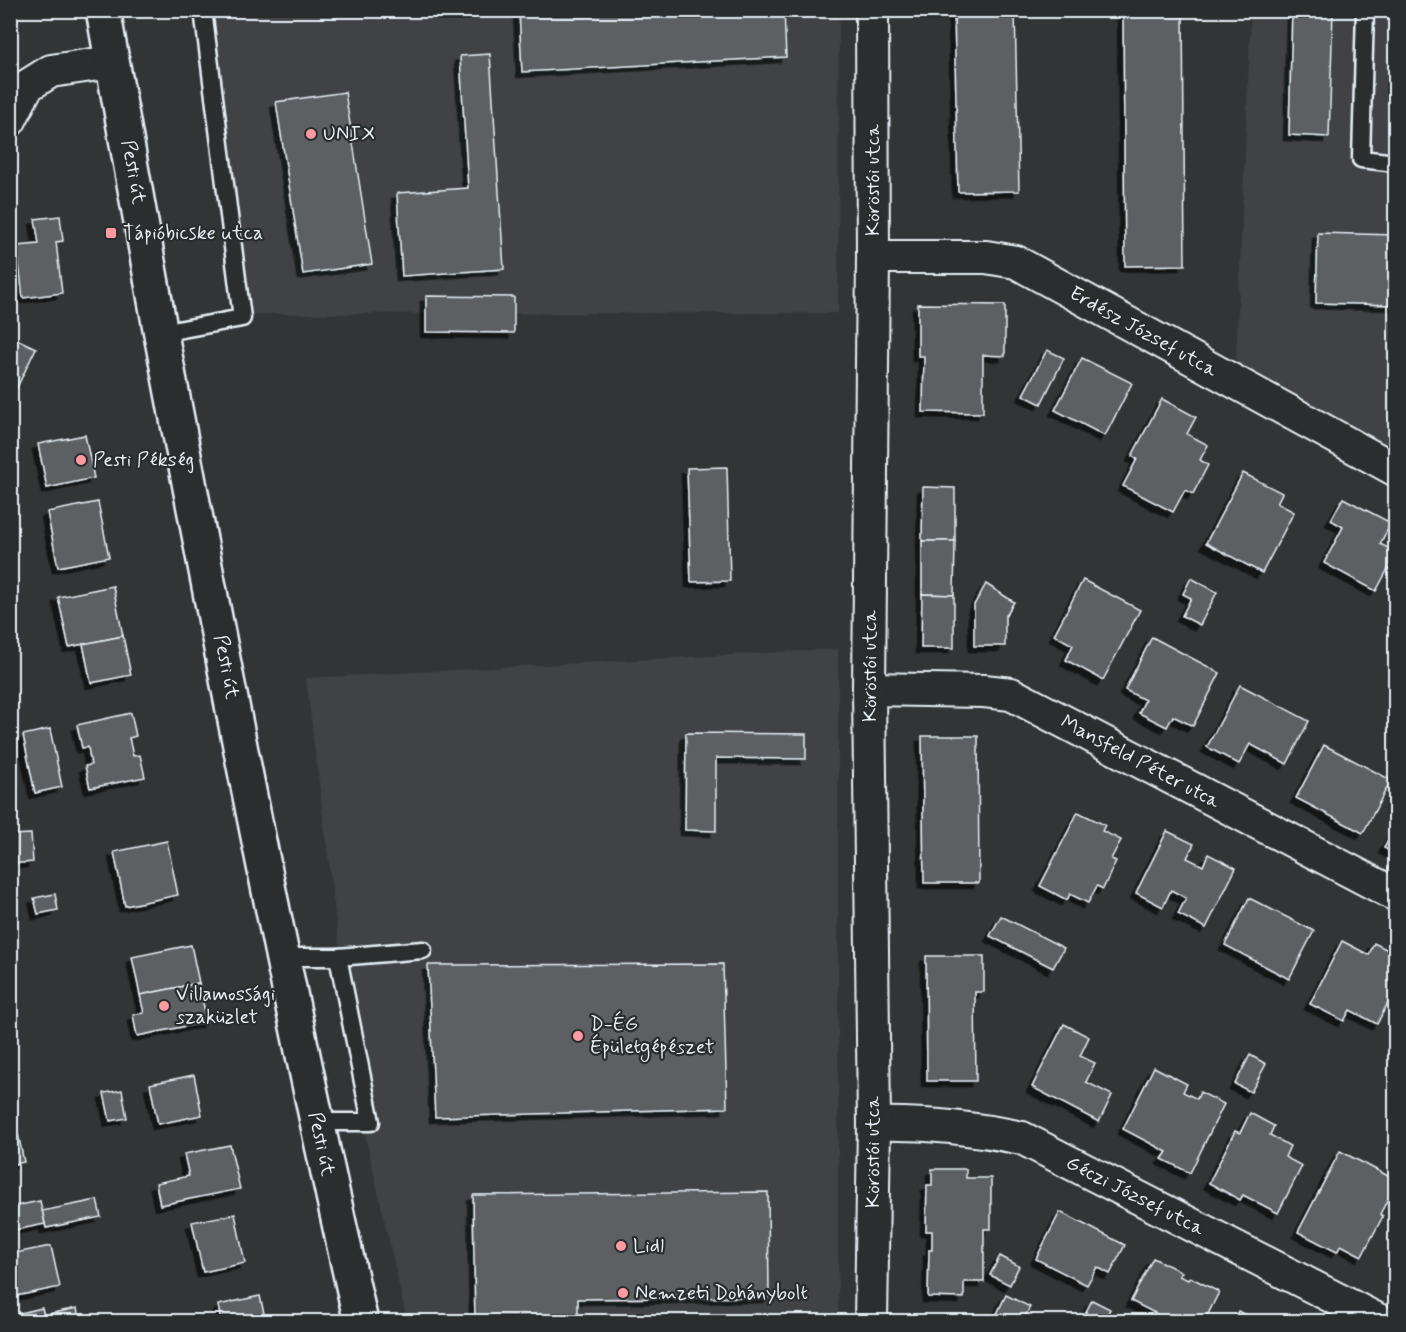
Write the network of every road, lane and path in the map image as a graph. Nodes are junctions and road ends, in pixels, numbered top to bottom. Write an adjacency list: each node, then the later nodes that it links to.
1 (103, 10): 5 (main road, Pesti út)
2 (203, 10): 9 (lane)
3 (872, 10): 8 (street, Köröstói utca)
4 (1365, 10): 7 (lane)
5 (112, 62): 6 (street); 9 (main road, Pesti út)
6 (10, 120)
7 (1395, 163)
8 (873, 256): 10 (street, Erdész József utca); 11 (street, Köröstói utca)
9 (161, 333): 14 (main road, Pesti út)
10 (1395, 470)
11 (870, 688): 12 (street, Mansfeld Péter utca); 17 (street, Köröstói utca)
12 (1395, 895)
13 (423, 950): 15 (lane)
14 (284, 957): 15 (lane); 16 (main road, Pesti út)
15 (338, 957): 16 (lane)
16 (316, 1122): 18 (main road, Pesti út)
17 (874, 1124): 19 (street, Köröstói utca); 20 (street, Géczi József utca)
18 (361, 1322)
19 (871, 1322)
20 (1382, 1322)

